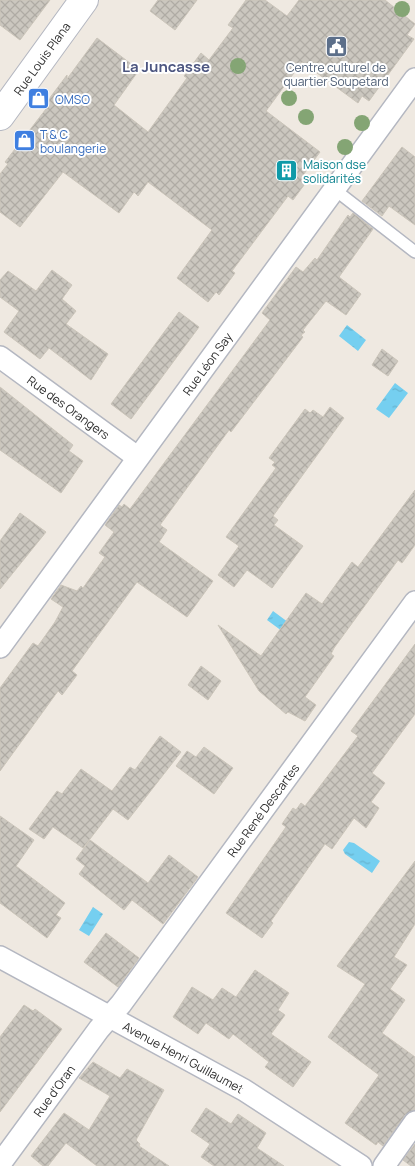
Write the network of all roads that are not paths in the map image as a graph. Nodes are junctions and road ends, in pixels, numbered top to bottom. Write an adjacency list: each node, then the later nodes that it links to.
1 (84, 0): 3 (street, Rue Louis Plana)
2 (415, 79): 4 (street, Rue Léon Say)
3 (0, 116)
4 (334, 189): 5 (lane); 7 (street, Rue Léon Say)
5 (415, 252)
6 (0, 357): 7 (street, Rue des Orangers)
7 (137, 457): 9 (street, Rue Léon Say)
8 (415, 602): 11 (street, Rue René Descartes)
9 (0, 648)
10 (0, 957): 11 (street, Avenue Henri Guillaumet)
11 (110, 1016): 13 (street, Rue d'Oran); 14 (street, Avenue Henri Guillaumet)
12 (415, 1122): 15 (street)
13 (0, 1164)
14 (361, 1166)
15 (384, 1166)

